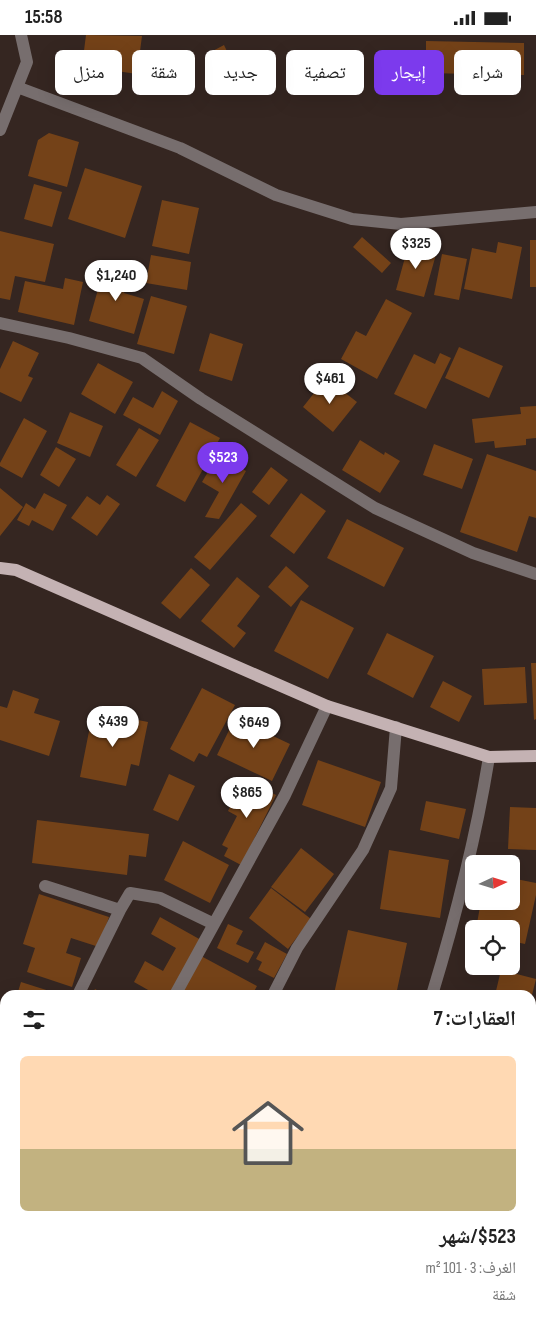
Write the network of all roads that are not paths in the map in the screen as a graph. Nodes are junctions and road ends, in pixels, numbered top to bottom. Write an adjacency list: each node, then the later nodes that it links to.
1 (21, 35): 2 (street)
2 (17, 87): 3 (street); 4 (street)
3 (0, 130)
4 (536, 212)
5 (0, 323): 7 (street)
6 (0, 568): 8 (main road)
7 (536, 574)
8 (327, 706): 9 (main road); 14 (street)
9 (396, 727): 11 (main road); 17 (street)
10 (536, 756): 11 (main road)
11 (489, 757): 18 (street)
12 (45, 886): 13 (street)
13 (120, 910): 14 (street); 15 (street)
14 (214, 924): 16 (street)
15 (80, 990)
16 (178, 990)
17 (276, 990)
18 (434, 990)

